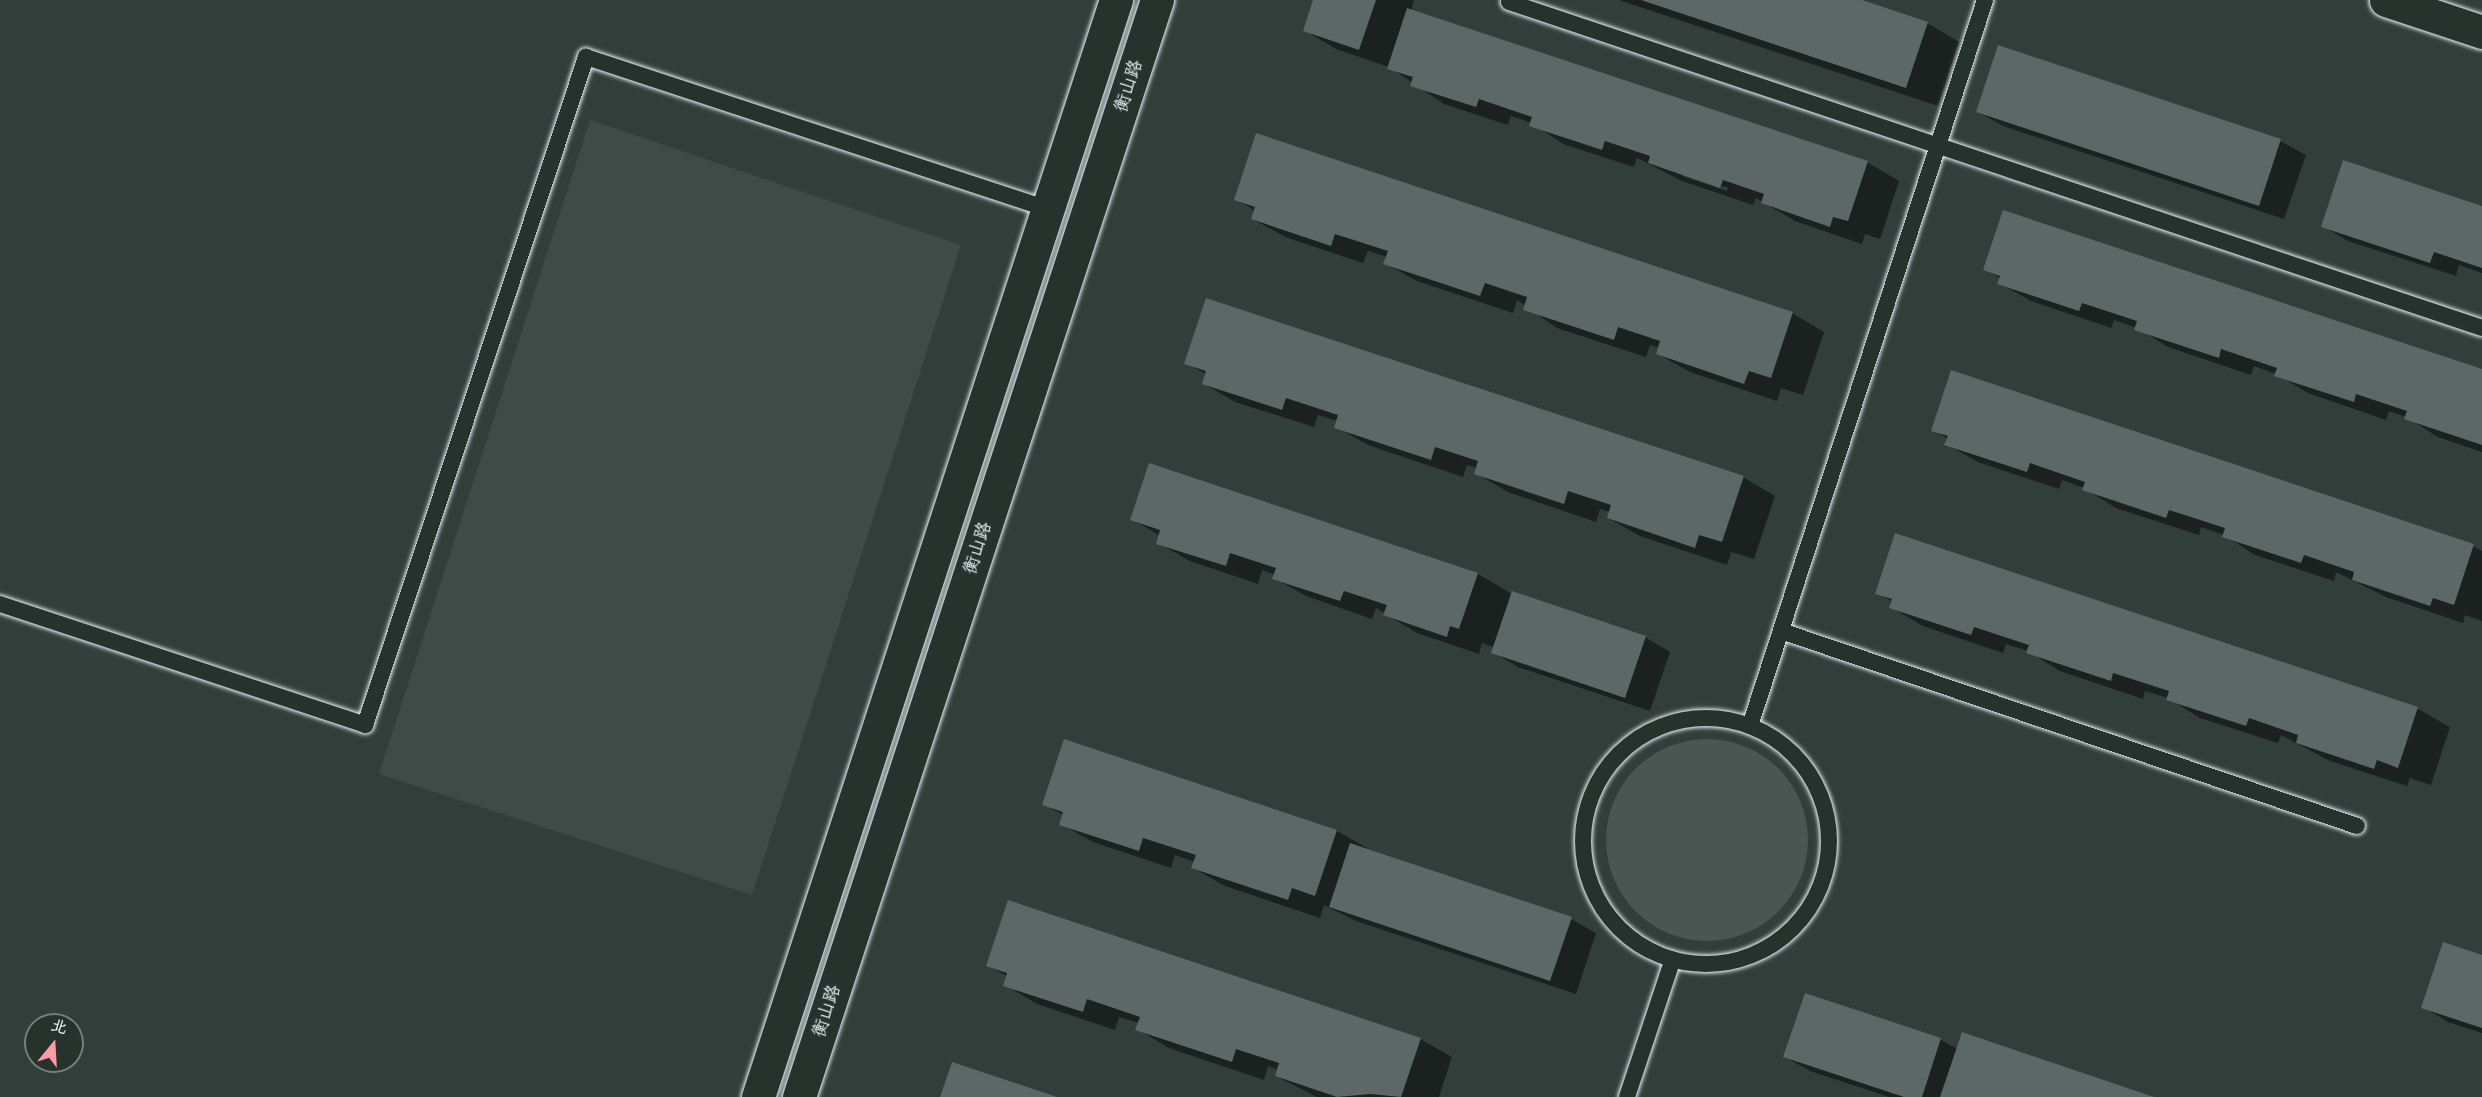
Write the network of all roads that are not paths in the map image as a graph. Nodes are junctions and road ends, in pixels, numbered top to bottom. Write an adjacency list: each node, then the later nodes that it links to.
1 (1116, 0): 8 (street)
2 (1157, 0): 16 (street, 衡山路)
3 (1985, 0): 7 (lane)
4 (2386, 0): 6 (street)
5 (1509, 2): 7 (lane)
6 (2482, 32)
7 (1938, 146): 9 (lane); 11 (lane)
8 (1048, 209): 10 (lane); 15 (street)
9 (2482, 328)
10 (0, 604)
11 (1781, 631): 12 (lane); 13 (lane)
12 (1750, 726): 14 (lane); 14 (lane)
13 (2357, 826)
14 (1673, 959): 17 (lane)
15 (758, 1097)
16 (799, 1097)
17 (1627, 1097)

